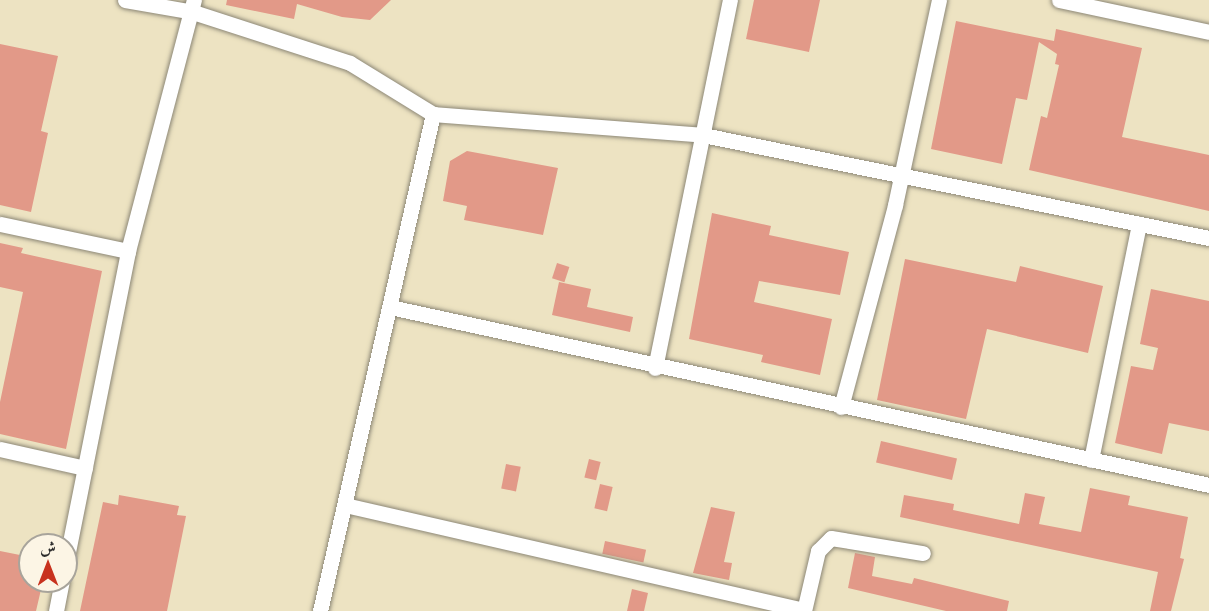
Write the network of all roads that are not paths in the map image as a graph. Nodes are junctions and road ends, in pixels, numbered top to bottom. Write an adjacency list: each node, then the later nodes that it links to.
1 (125, 0): 5 (street)
2 (730, 0): 8 (street)
3 (939, 0): 9 (street)
4 (1059, 0): 6 (street)
5 (193, 6): 7 (street); 13 (street)
6 (1209, 32)
7 (434, 114): 8 (street); 14 (street)
8 (703, 135): 9 (street); 15 (street)
9 (901, 176): 11 (street); 16 (street)
10 (0, 224): 13 (street)
11 (1138, 224): 12 (street); 18 (street)
12 (1209, 238)
13 (128, 251): 19 (street)
14 (390, 307): 15 (street); 21 (street)
15 (655, 368): 16 (street)
16 (841, 407): 18 (street)
17 (0, 450): 19 (street)
18 (1091, 460): 20 (street)
19 (85, 468): 22 (street)
20 (1209, 485)
21 (345, 505): 26 (street); 27 (street)
22 (72, 533)
23 (923, 553): 27 (street)
24 (60, 593): 25 (street)
25 (56, 611)
26 (320, 611)
27 (804, 611)

